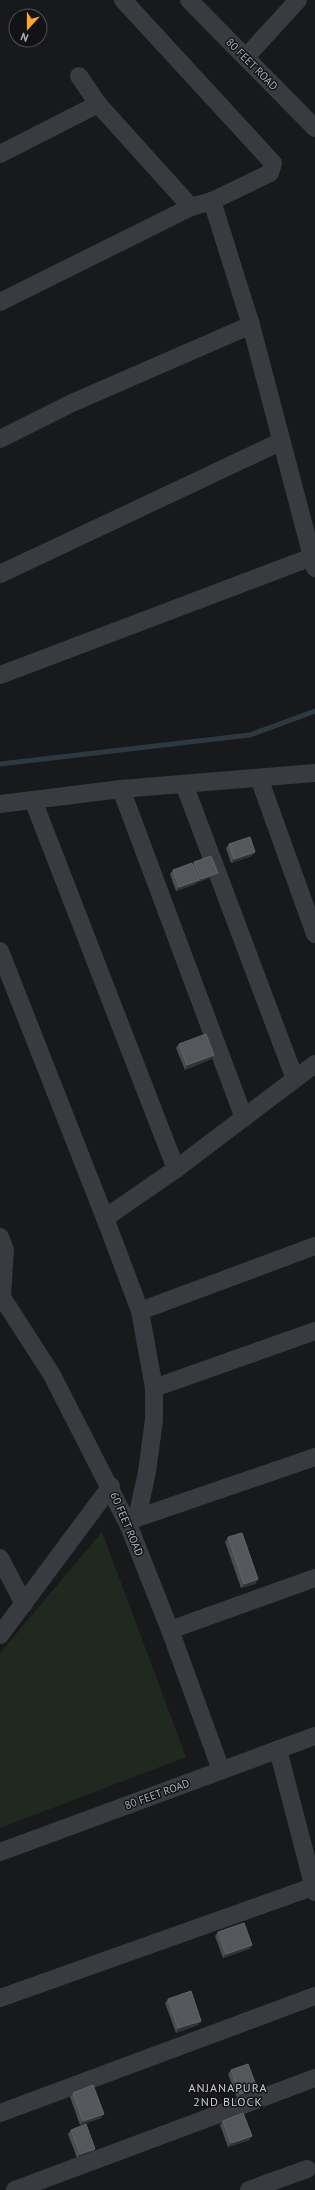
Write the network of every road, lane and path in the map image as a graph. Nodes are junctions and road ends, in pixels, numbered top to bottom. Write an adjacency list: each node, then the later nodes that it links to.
1 (123, 0): 9 (street)
2 (298, 0): 4 (street)
3 (195, 2): 4 (street, 80 FEET ROAD)
4 (246, 57): 7 (street, 80 FEET ROAD)
5 (79, 76): 6 (street)
6 (98, 104): 8 (street); 10 (street)
7 (315, 128)
8 (0, 154)
9 (212, 201): 10 (street); 12 (street)
10 (191, 207): 11 (street)
11 (0, 302)
12 (251, 325): 13 (street); 14 (street)
13 (0, 439)
14 (280, 442): 15 (street); 16 (street)
15 (314, 562): 17 (street)
16 (0, 574)
17 (0, 675)
18 (315, 773): 19 (street)
19 (259, 778): 20 (street); 24 (street)
20 (184, 784): 21 (street); 27 (street)
21 (121, 789): 22 (street); 28 (street)
22 (33, 800): 23 (street); 29 (street)
23 (0, 804)
24 (315, 934)
25 (0, 951): 30 (street)
26 (315, 1064): 27 (street)
27 (295, 1079): 28 (street)
28 (244, 1118): 29 (street)
29 (176, 1169): 30 (street)
30 (105, 1218): 34 (street)
31 (0, 1237): 33 (street)
32 (315, 1246): 34 (street)
33 (1, 1295): 38 (street, 60 FEET ROAD)
34 (140, 1311): 36 (street)
35 (315, 1331): 36 (street)
36 (154, 1388): 39 (street)
37 (315, 1457): 39 (street)
38 (111, 1486): 39 (street, 60 FEET ROAD); 42 (street)
39 (133, 1521): 43 (street, 60 FEET ROAD)
40 (0, 1558): 42 (street)
41 (315, 1578): 43 (street)
42 (24, 1604): 44 (street)
43 (170, 1630): 47 (street, 60 FEET ROAD)
44 (0, 1635)
45 (315, 1736): 46 (street, 80 FEET ROAD)
46 (278, 1750): 47 (street, 80 FEET ROAD); 49 (street)
47 (221, 1770): 48 (street, 80 FEET ROAD)
48 (0, 1852)
49 (314, 1888): 51 (street)
50 (315, 1996): 53 (street)
51 (0, 1998)
52 (315, 2078): 56 (street)
53 (0, 2113)
54 (307, 2169): 55 (street)
55 (284, 2183): 57 (street)
56 (15, 2190)
57 (249, 2190)

